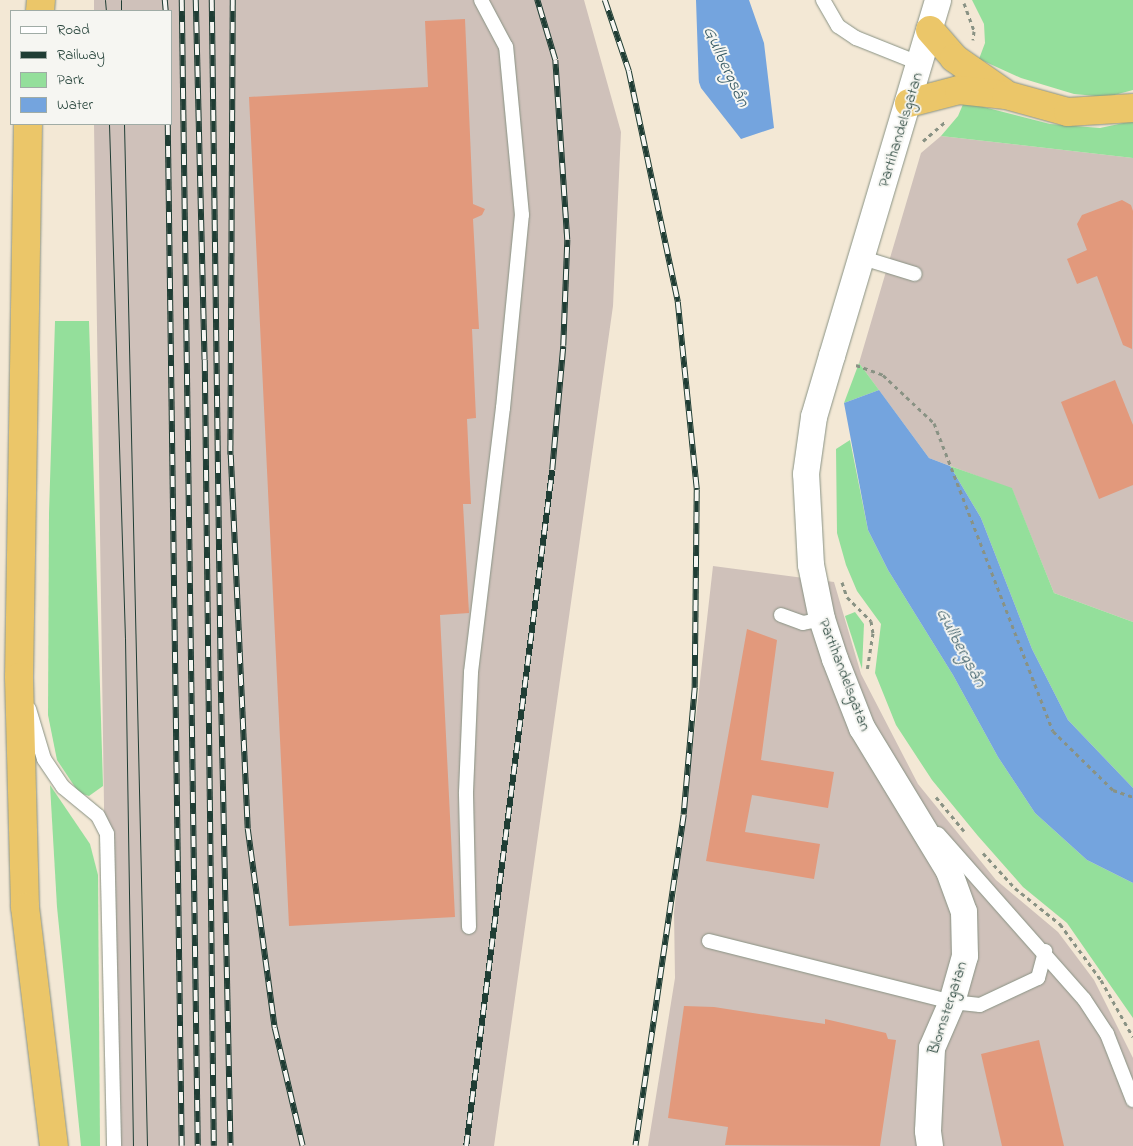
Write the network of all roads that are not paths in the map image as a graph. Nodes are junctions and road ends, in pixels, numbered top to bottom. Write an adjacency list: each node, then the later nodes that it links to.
1 (481, 0): 16 (lane)
2 (823, 0): 5 (lane)
3 (938, 0): 4 (street, Partihandelsgatan)
4 (930, 30): 5 (street, Partihandelsgatan); 6 (highway)
5 (921, 64): 7 (street, Partihandelsgatan)
6 (962, 79): 7 (highway); 8 (highway)
7 (909, 103): 10 (street, Partihandelsgatan)
8 (1133, 108)
9 (28, 125): 14 (highway)
10 (863, 258): 11 (lane); 13 (street, Partihandelsgatan)
11 (915, 274)
12 (781, 615): 13 (lane)
13 (822, 619): 15 (street, Partihandelsgatan)
14 (19, 676): 21 (highway); 22 (lane)
15 (902, 796): 18 (lane, Partihandelsgatan); 19 (street, Blomstergatan)
16 (469, 927)
17 (715, 941): 19 (lane)
18 (1045, 951): 19 (lane); 20 (lane, Partihandelsgatan)
19 (952, 1002): 23 (street, Blomstergatan)
20 (1133, 1100)
21 (54, 1146)
22 (114, 1146)
23 (930, 1146)

